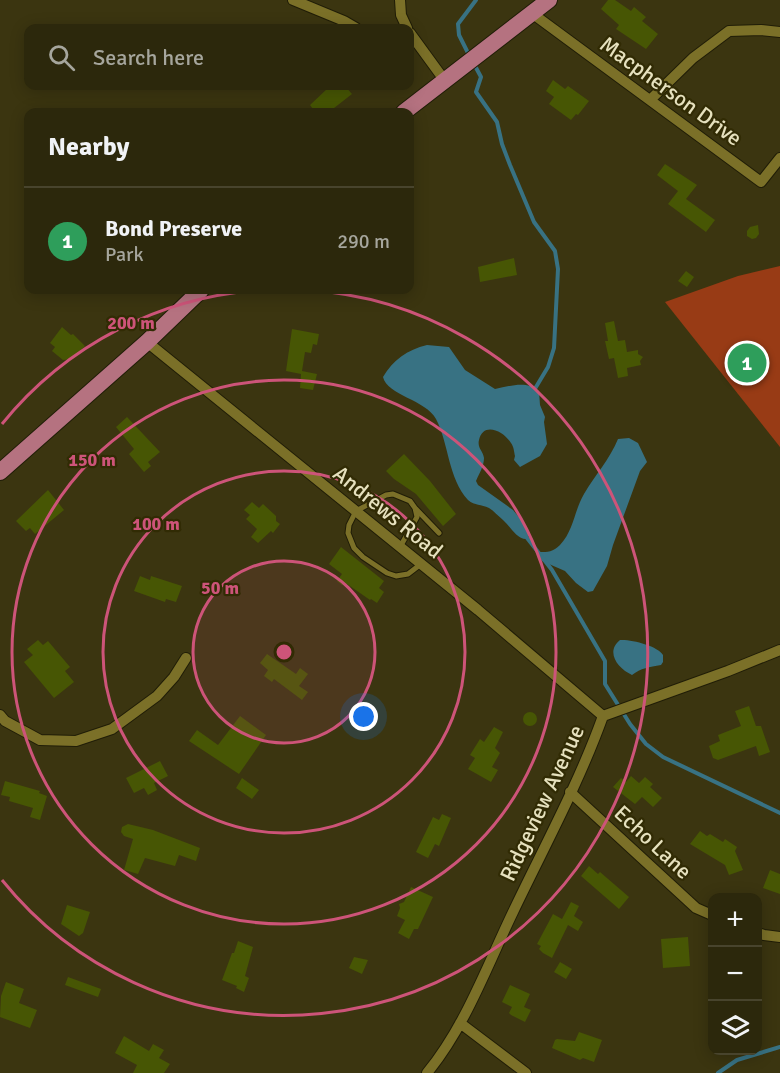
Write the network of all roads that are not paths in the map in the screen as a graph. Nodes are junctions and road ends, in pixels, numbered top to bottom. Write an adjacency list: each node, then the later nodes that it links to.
1 (293, 0): 5 (street)
2 (400, 0): 6 (street)
3 (549, 0): 4 (main road)
4 (533, 14): 9 (main road); 10 (street, Macpherson Drive)
5 (349, 24)
6 (404, 24)
7 (780, 32): 10 (street)
8 (414, 42): 9 (street)
9 (445, 81): 11 (main road)
10 (650, 100): 12 (street, Macpherson Drive)
11 (409, 108)
12 (780, 159)
13 (197, 294): 14 (main road)
14 (147, 342): 15 (main road); 17 (street, Andrews Road)
15 (0, 472)
16 (415, 507): 17 (lane); 18 (lane); 19 (lane)
17 (356, 511): 19 (street, Andrews Road); 20 (lane)
18 (440, 533)
19 (400, 547): 20 (street, Andrews Road)
20 (421, 564): 23 (street, Andrews Road)
21 (780, 650): 23 (street, Ridgeview Avenue)
22 (186, 658): 24 (street)
23 (608, 714): 25 (street, Ridgeview Avenue)
24 (0, 715)
25 (570, 792): 26 (street, Echo Lane); 29 (street, Ridgeview Avenue)
26 (708, 913)
27 (762, 934): 28 (street)
28 (780, 937)
29 (460, 1023): 30 (street, Ridgeview Avenue); 31 (street)
30 (427, 1073)
31 (526, 1073)

